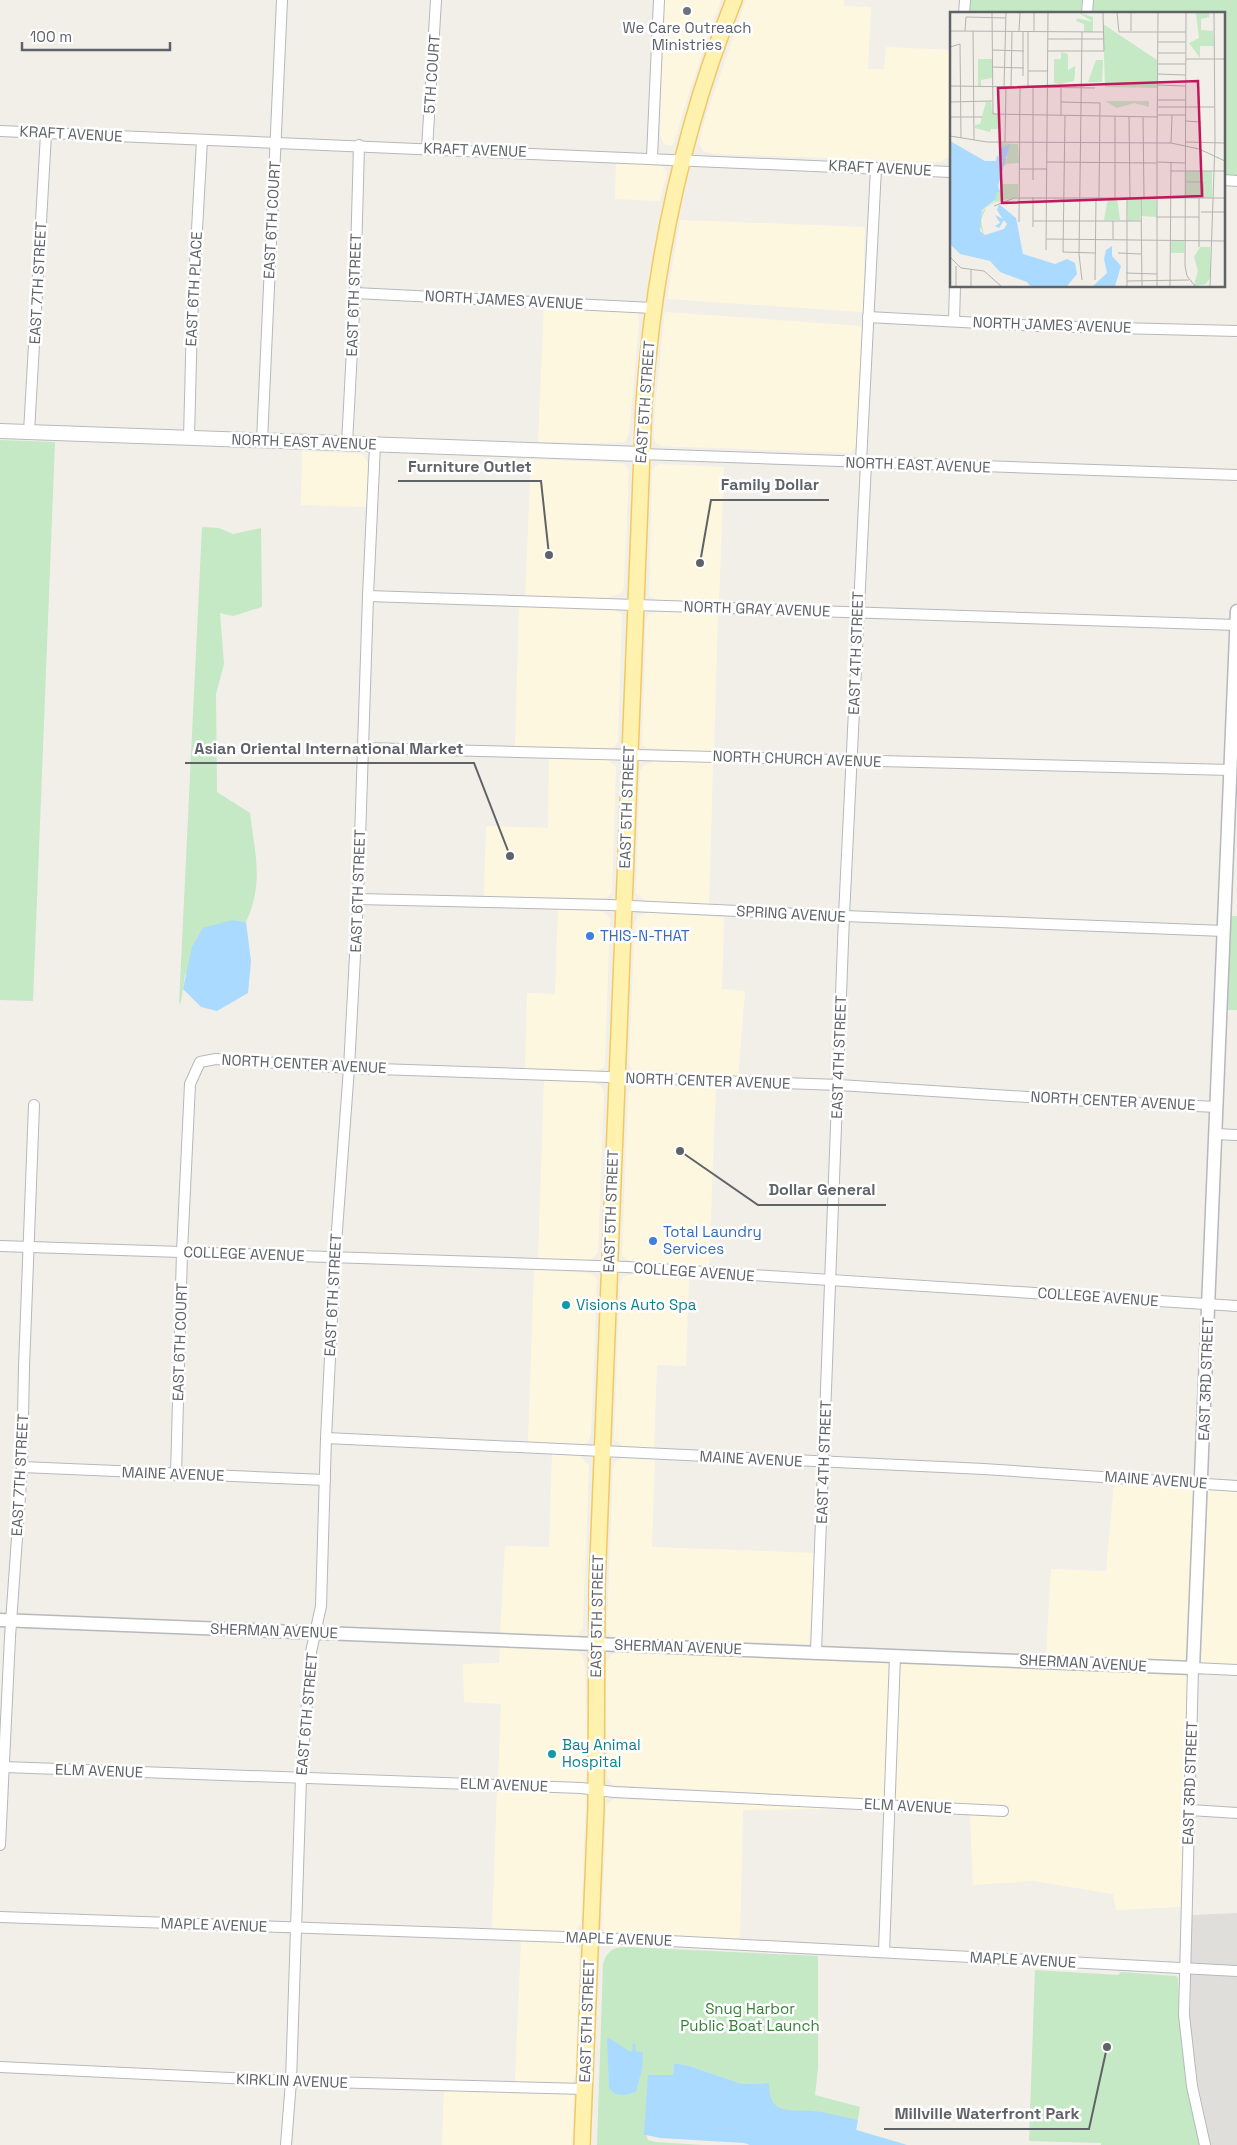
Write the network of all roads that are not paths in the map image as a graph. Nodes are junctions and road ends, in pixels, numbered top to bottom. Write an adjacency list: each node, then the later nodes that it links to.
1 (282, 0): 8 (street, EAST 6TH COURT)
2 (436, 0): 10 (street, 5TH COURT)
3 (659, 0): 11 (street)
4 (734, 0): 12 (main road, EAST 5TH STREET)
5 (0, 131): 6 (street, KRAFT AVENUE)
6 (46, 134): 7 (street, KRAFT AVENUE); 24 (street, EAST 7TH STREET)
7 (202, 140): 8 (street, KRAFT AVENUE); 25 (street, EAST 6TH PLACE)
8 (276, 142): 9 (street, KRAFT AVENUE); 26 (street, EAST 6TH COURT)
9 (359, 145): 10 (street, KRAFT AVENUE); 18 (street, EAST 6TH STREET)
10 (427, 149): 11 (street, KRAFT AVENUE)
11 (652, 157): 12 (street, KRAFT AVENUE)
12 (683, 159): 13 (street, KRAFT AVENUE); 19 (main road, EAST 5TH STREET)
13 (876, 168): 14 (street, KRAFT AVENUE); 20 (street, EAST 4TH STREET)
14 (950, 172)
15 (1224, 180): 16 (street)
16 (1237, 181)
17 (955, 288): 21 (street)
18 (355, 293): 19 (street, NORTH JAMES AVENUE); 27 (street, EAST 6TH STREET)
19 (653, 308): 29 (main road, EAST 5TH STREET)
20 (868, 317): 21 (street, NORTH JAMES AVENUE); 30 (street, EAST 4TH STREET)
21 (954, 321): 22 (street, NORTH JAMES AVENUE)
22 (1237, 331)
23 (0, 430): 24 (main road, NORTH EAST AVENUE)
24 (29, 432): 25 (main road, NORTH EAST AVENUE)
25 (189, 438): 26 (main road, NORTH EAST AVENUE)
26 (262, 441): 27 (main road, NORTH EAST AVENUE)
27 (347, 444): 28 (main road, NORTH EAST AVENUE)
28 (375, 445): 29 (main road, NORTH EAST AVENUE); 32 (street, EAST 6TH STREET)
29 (641, 454): 30 (street, NORTH EAST AVENUE); 33 (main road, EAST 5TH STREET)
30 (863, 462): 31 (street, NORTH EAST AVENUE); 35 (street, EAST 4TH STREET)
31 (1237, 475)
32 (368, 596): 33 (street, NORTH GRAY AVENUE); 38 (street, EAST 6TH STREET)
33 (635, 605): 35 (street, NORTH GRAY AVENUE); 39 (main road, EAST 5TH STREET)
34 (1237, 611): 36 (street, EAST 3RD STREET)
35 (858, 613): 36 (street, NORTH GRAY AVENUE); 40 (street, EAST 4TH STREET)
36 (1236, 625): 37 (street, EAST 3RD STREET)
37 (1236, 655): 41 (street, EAST 3RD STREET)
38 (363, 748): 39 (street, NORTH CHURCH AVENUE); 43 (street, EAST 6TH STREET)
39 (629, 755): 40 (street, NORTH CHURCH AVENUE); 44 (main road, EAST 5TH STREET)
40 (852, 761): 41 (street, NORTH CHURCH AVENUE); 45 (street, EAST 4TH STREET)
41 (1231, 770): 42 (street, EAST 3RD STREET)
42 (1233, 806): 46 (street, EAST 3RD STREET)
43 (358, 899): 44 (street, SPRING AVENUE); 48 (street, EAST 6TH STREET)
44 (623, 906): 45 (street, SPRING AVENUE); 49 (main road, EAST 5TH STREET)
45 (844, 916): 46 (street, SPRING AVENUE); 50 (street, EAST 4TH STREET)
46 (1224, 931): 52 (street, EAST 3RD STREET)
47 (200, 1062): 48 (street, NORTH CENTER AVENUE); 57 (street, EAST 6TH COURT)
48 (349, 1068): 49 (street, NORTH CENTER AVENUE); 58 (street, EAST 6TH STREET)
49 (616, 1078): 50 (street, NORTH CENTER AVENUE); 59 (main road, EAST 5TH STREET)
50 (839, 1086): 52 (street, NORTH CENTER AVENUE); 60 (street, EAST 4TH STREET)
51 (34, 1106): 56 (street, EAST 7TH STREET)
52 (1217, 1106): 53 (street, EAST 3RD STREET)
53 (1216, 1134): 54 (street); 61 (street, EAST 3RD STREET)
54 (1237, 1134)
55 (0, 1246): 56 (street, COLLEGE AVENUE)
56 (30, 1247): 57 (street, COLLEGE AVENUE); 66 (street, EAST 7TH STREET)
57 (182, 1252): 58 (street, COLLEGE AVENUE); 67 (street, EAST 6TH COURT)
58 (335, 1257): 59 (street, COLLEGE AVENUE); 63 (street, EAST 6TH STREET)
59 (609, 1267): 60 (street, COLLEGE AVENUE); 64 (main road, EAST 5TH STREET)
60 (829, 1280): 61 (street, COLLEGE AVENUE); 65 (street, EAST 4TH STREET)
61 (1209, 1304): 62 (street, COLLEGE AVENUE); 69 (street, EAST 3RD STREET)
62 (1237, 1306)
63 (326, 1438): 64 (street, MAINE AVENUE); 68 (street, EAST 6TH STREET)
64 (602, 1452): 65 (street, MAINE AVENUE); 73 (main road, EAST 5TH STREET)
65 (824, 1463): 69 (street, MAINE AVENUE); 74 (street, EAST 4TH STREET)
66 (22, 1467): 67 (street, MAINE AVENUE); 71 (street, EAST 7TH STREET)
67 (176, 1474): 68 (street, MAINE AVENUE)
68 (325, 1480): 72 (street, EAST 6TH STREET)
69 (1201, 1483): 70 (street, MAINE AVENUE); 76 (street, EAST 3RD STREET)
70 (1237, 1486)
71 (6, 1620): 72 (street, SHERMAN AVENUE); 78 (street, EAST 7TH STREET)
72 (316, 1632): 73 (street, SHERMAN AVENUE); 79 (street, EAST 6TH STREET)
73 (595, 1644): 74 (street, SHERMAN AVENUE); 80 (main road, EAST 5TH STREET)
74 (816, 1652): 75 (street, SHERMAN AVENUE)
75 (895, 1656): 76 (street, SHERMAN AVENUE); 81 (street)
76 (1193, 1668): 77 (street, SHERMAN AVENUE); 83 (street, EAST 3RD STREET)
77 (1237, 1670)
78 (4, 1767): 79 (street, ELM AVENUE); 85 (street, EAST 7TH STREET)
79 (301, 1778): 80 (street, ELM AVENUE); 88 (street, EAST 6TH STREET)
80 (596, 1790): 81 (street, ELM AVENUE); 89 (main road, EAST 5TH STREET)
81 (890, 1805): 82 (street, ELM AVENUE); 90 (street)
82 (1003, 1810)
83 (1190, 1810): 84 (street); 91 (street, EAST 3RD STREET)
84 (1237, 1813)
85 (0, 1826): 86 (street, EAST 7TH STREET)
86 (0, 1845)
87 (0, 1917): 88 (street, MAPLE AVENUE)
88 (297, 1928): 89 (street, MAPLE AVENUE); 94 (street, EAST 6TH STREET)
89 (591, 1938): 90 (street, MAPLE AVENUE); 95 (main road, EAST 5TH STREET)
90 (884, 1952): 91 (street, MAPLE AVENUE)
91 (1185, 1969): 92 (street, MAPLE AVENUE); 98 (street, EAST 3RD STREET)
92 (1237, 1971)
93 (0, 2067): 94 (street, KIRKLIN AVENUE)
94 (291, 2082): 95 (street, KIRKLIN AVENUE); 96 (street, EAST 6TH STREET)
95 (585, 2089): 97 (main road, EAST 5TH STREET)
96 (286, 2145)
97 (582, 2145)
98 (1205, 2145)

